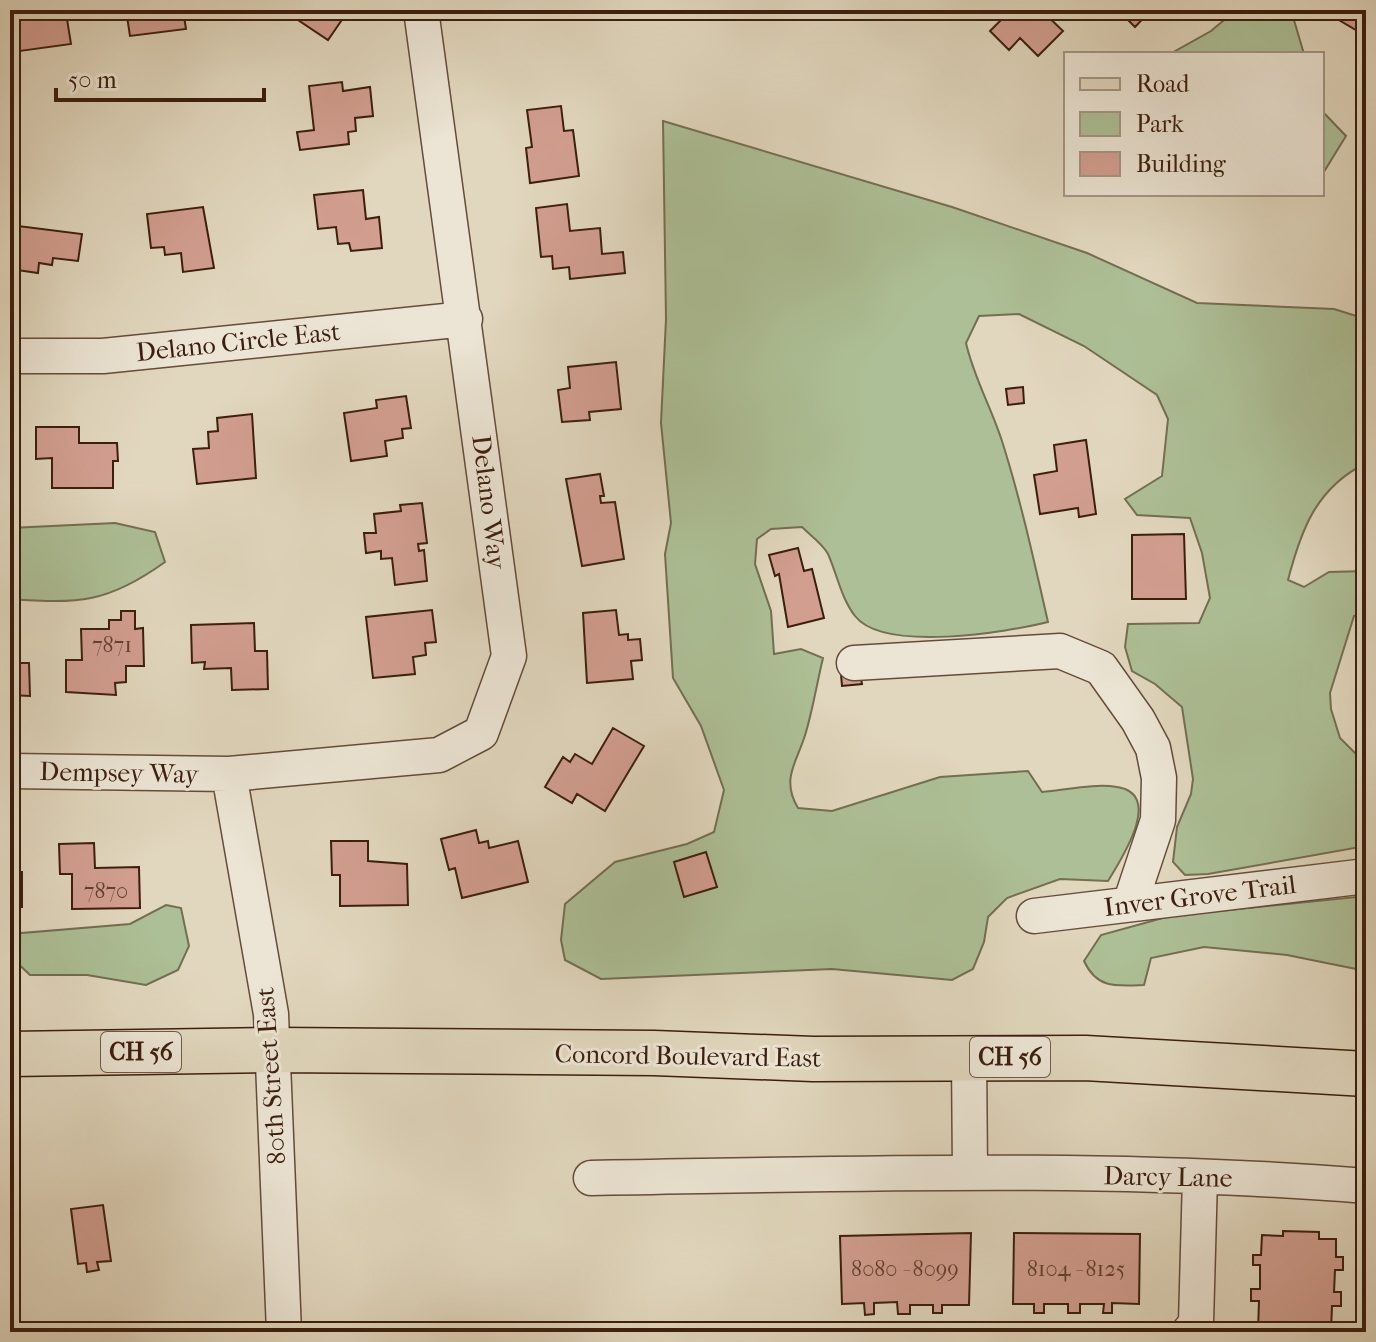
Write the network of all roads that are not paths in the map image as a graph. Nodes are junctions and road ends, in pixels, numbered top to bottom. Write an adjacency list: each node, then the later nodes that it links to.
1 (421, 10): 2 (street, Delano Way)
2 (465, 319): 3 (street, Delano Circle East); 6 (street, Delano Way)
3 (10, 356)
4 (854, 663): 8 (street)
5 (10, 771): 6 (street, Dempsey Way)
6 (229, 774): 10 (street, 80th Street East)
7 (1366, 876): 8 (street, Inver Grove Trail)
8 (1130, 904): 9 (street, Inver Grove Trail)
9 (1034, 916)
10 (273, 1050): 11 (main road, Concord Boulevard East / CH 56); 12 (main road, Concord Boulevard East / CH 56); 18 (street, 80th Street East)
11 (10, 1054)
12 (969, 1056): 13 (main road, Concord Boulevard East / CH 56); 14 (street)
13 (1366, 1074)
14 (970, 1173): 15 (street, Darcy Lane); 16 (street, Darcy Lane)
15 (1200, 1177): 17 (street, Darcy Lane); 19 (street)
16 (591, 1178)
17 (1366, 1186)
18 (284, 1332)
19 (1189, 1332)

